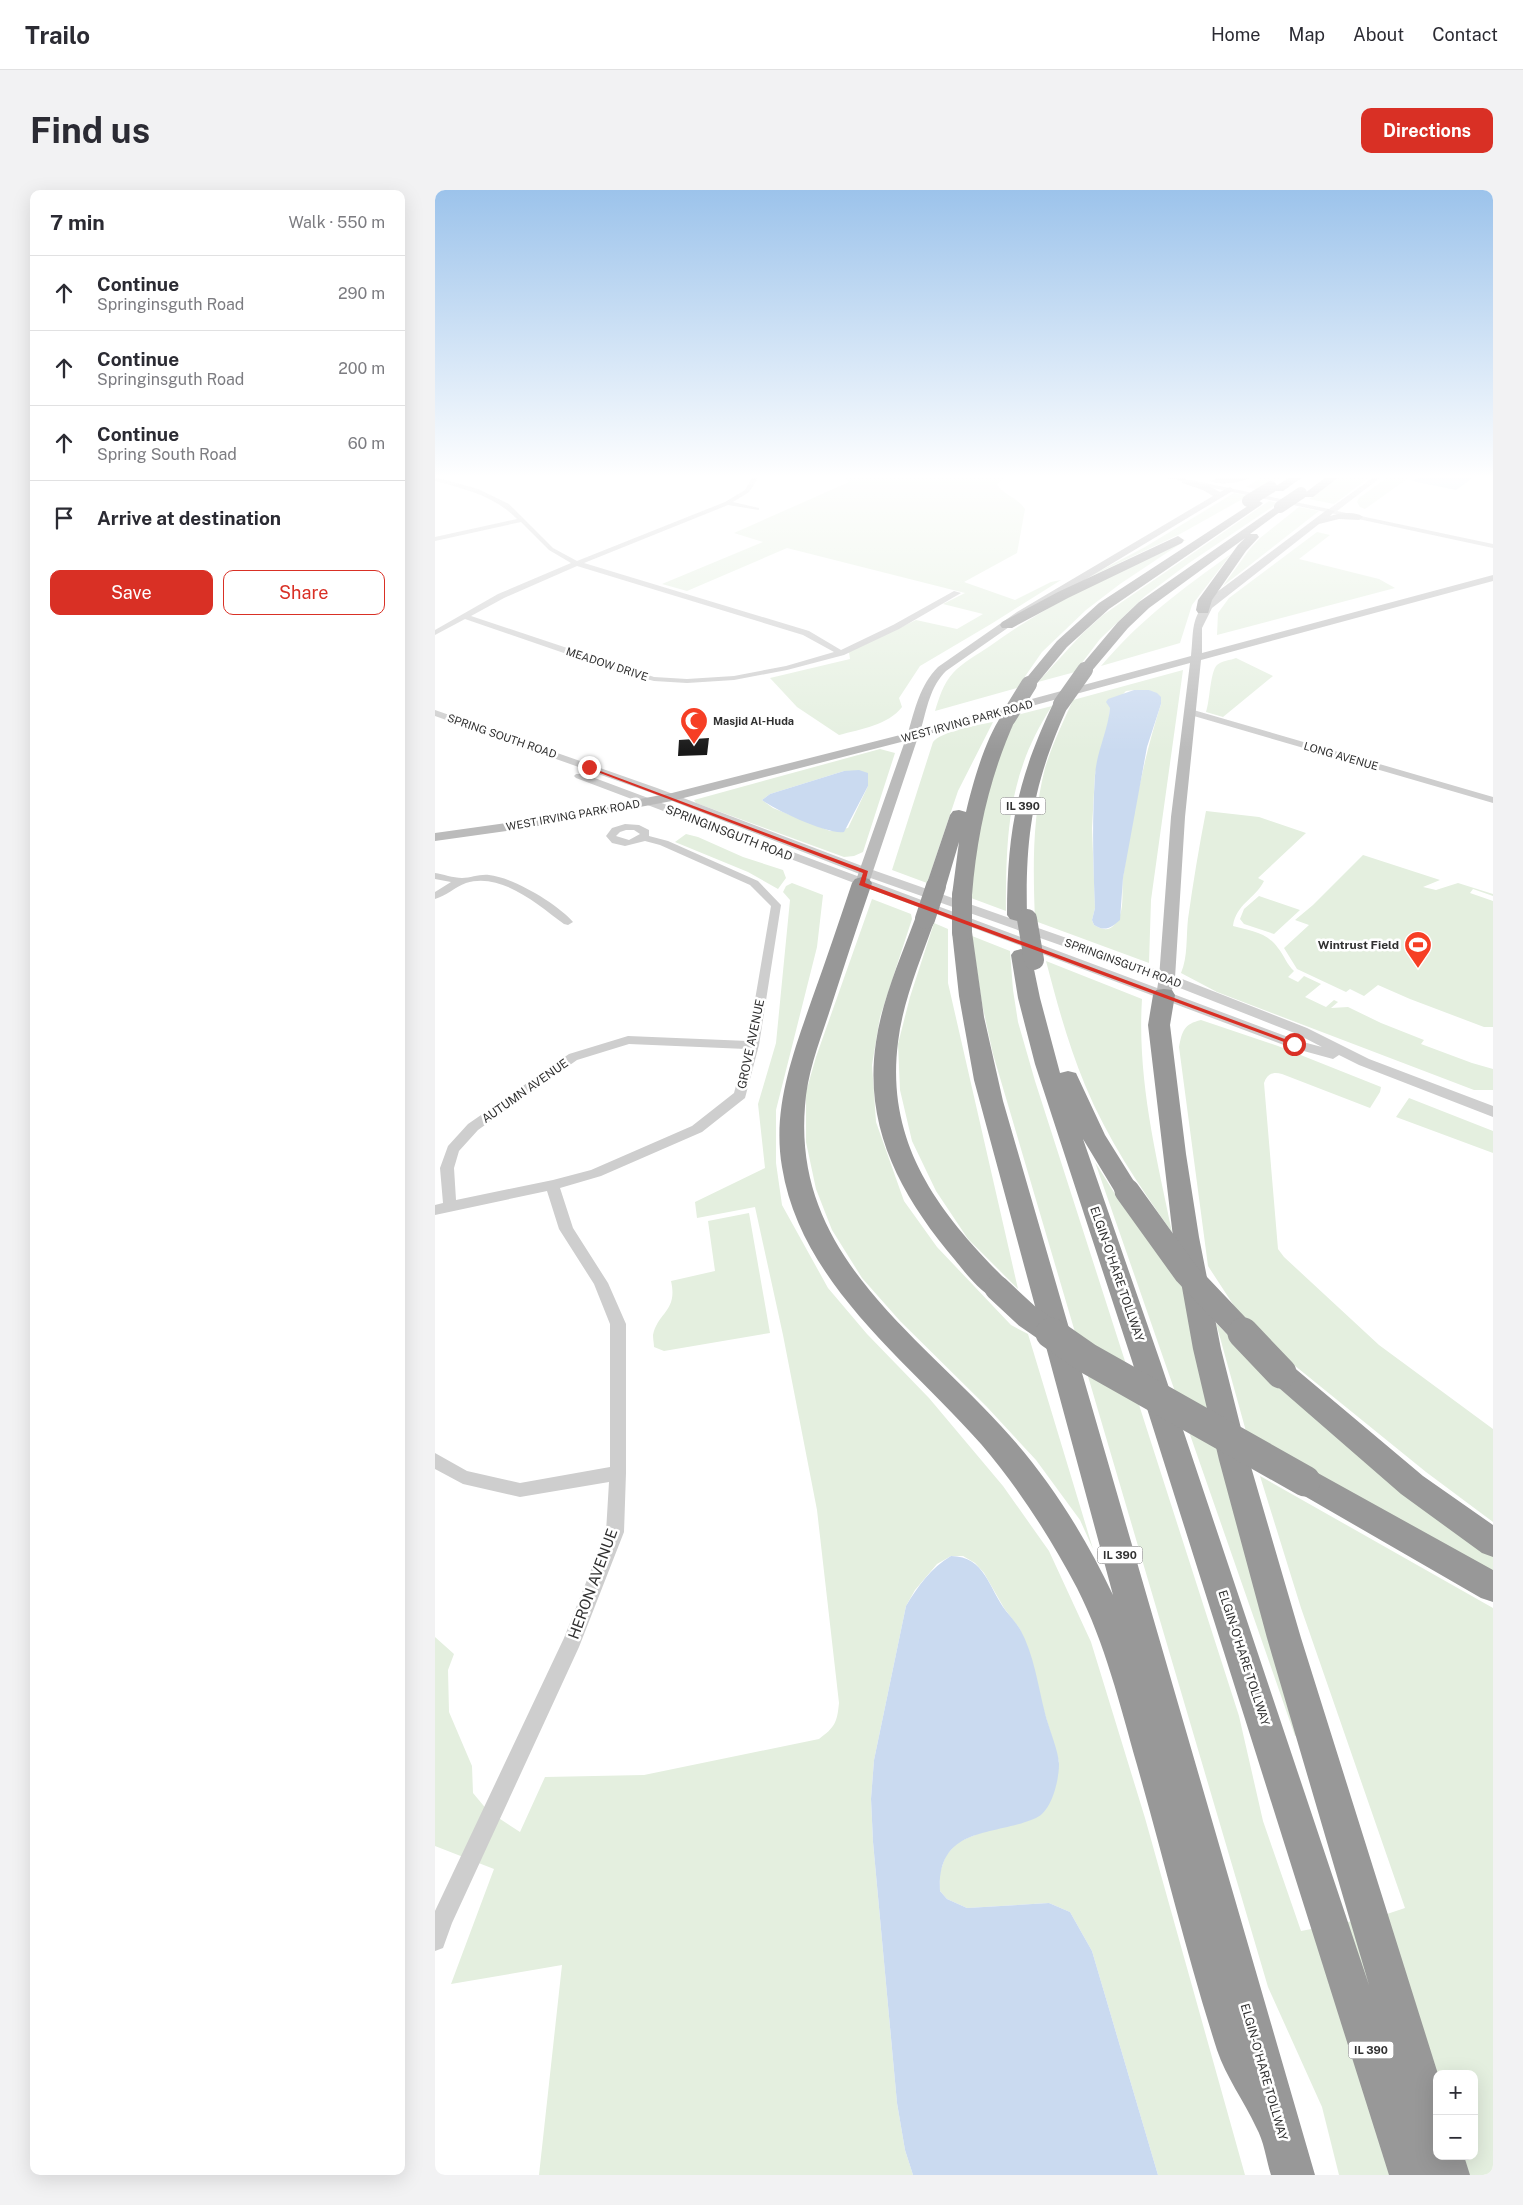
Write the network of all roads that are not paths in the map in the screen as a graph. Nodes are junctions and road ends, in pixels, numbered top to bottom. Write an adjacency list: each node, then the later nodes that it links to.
1 (569, 567): 13 (street)
2 (589, 567): 16 (street)
3 (1100, 567): 14 (main road)
4 (1122, 567): 14 (highway)
5 (1161, 567): 22 (highway, ELGIN-O'HARE TOLLWAY / IL 390, bridge)
6 (1200, 567): 35 (highway, IL 390, bridge)
7 (1229, 567): 12 (highway)
8 (1259, 567): 12 (main road)
9 (1493, 571): 17 (main road, WEST IRVING PARK ROAD)
10 (1493, 578): 17 (main road, WEST IRVING PARK ROAD)
11 (957, 593): 16 (street, MEADOW DRIVE)
12 (1203, 610): 17 (main road)
13 (465, 616): 15 (street); 16 (street, MEADOW DRIVE)
14 (1007, 625): 21 (main road)
15 (435, 633)
16 (841, 653)
17 (1195, 654): 18 (main road); 21 (main road, WEST IRVING PARK ROAD)
18 (1190, 712): 26 (street, LONG AVENUE); 36 (main road)
19 (435, 713): 24 (street, SPRING SOUTH ROAD)
20 (435, 721): 23 (street, SPRING SOUTH ROAD)
21 (915, 729): 24 (main road, WEST IRVING PARK ROAD); 25 (main road, WEST IRVING PARK ROAD); 31 (main road)
22 (986, 765): 45 (highway, bridge); 48 (highway, ELGIN-O'HARE TOLLWAY / IL 390, bridge)
23 (631, 795): 24 (main road, WEST IRVING PARK ROAD); 27 (main road, WEST IRVING PARK ROAD)
24 (651, 796): 25 (main road, WEST IRVING PARK ROAD); 28 (main road, WEST IRVING PARK ROAD); 31 (street, SPRINGINSGUTH ROAD)
25 (672, 798): 31 (street, SPRINGINSGUTH ROAD)
26 (1493, 800)
27 (435, 824)
28 (435, 837)
29 (643, 838): 37 (street, GROVE AVENUE)
30 (435, 876): 32 (street)
31 (864, 878): 36 (street, SPRINGINSGUTH ROAD); 48 (highway)
32 (462, 881): 33 (street); 34 (street)
33 (435, 896)
34 (568, 922)
35 (1027, 957): 44 (highway, bridge); 46 (highway, ELGIN-O'HARE TOLLWAY / IL 390)
36 (1165, 986): 38 (street, SPRINGINSGUTH ROAD); 46 (highway)
37 (753, 1045): 39 (street, GROVE AVENUE); 40 (street, AUTUMN AVENUE)
38 (1493, 1112)
39 (553, 1184): 40 (street, GROVE AVENUE); 43 (street, HERON AVENUE)
40 (450, 1207): 41 (street, GROVE AVENUE)
41 (435, 1210)
42 (435, 1460): 43 (street)
43 (618, 1473): 47 (street, HERON AVENUE)
44 (1493, 1543)
45 (1493, 1587)
46 (1350, 1921): 49 (highway); 52 (highway, ELGIN-O'HARE TOLLWAY / IL 390)
47 (435, 1940)
48 (1276, 2119): 51 (highway, ELGIN-O'HARE TOLLWAY / IL 390)
49 (1433, 2128)
50 (1443, 2160): 53 (highway)
51 (1293, 2175)
52 (1411, 2175)
53 (1448, 2175)

